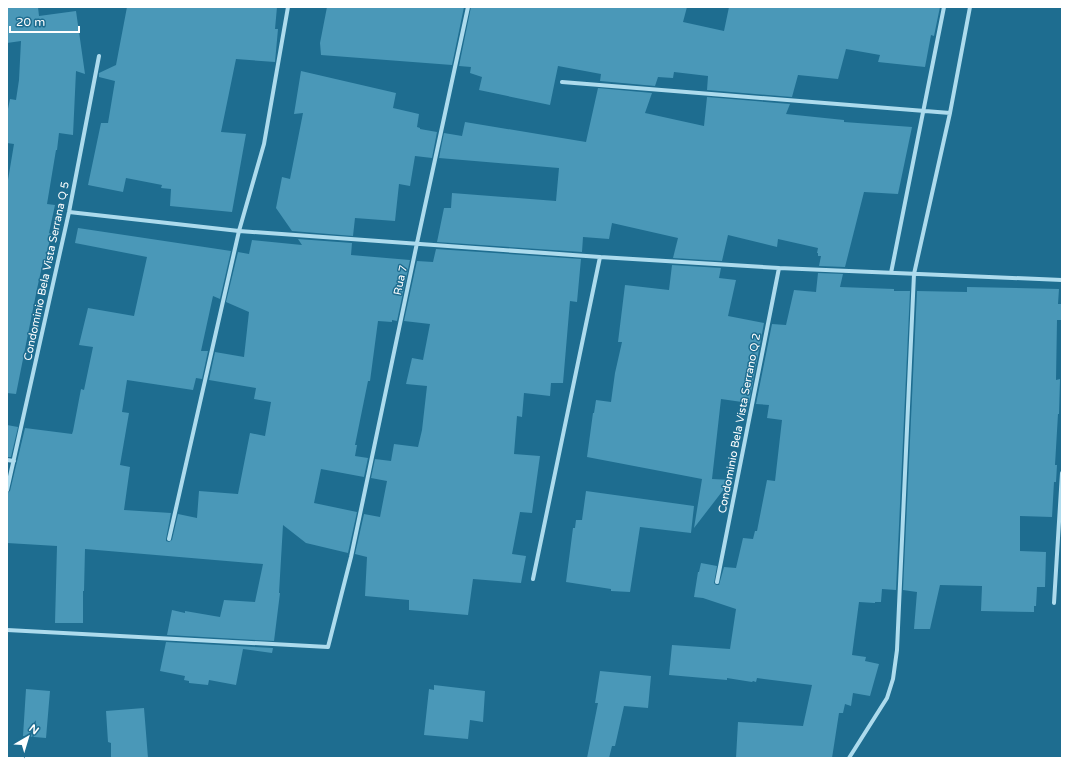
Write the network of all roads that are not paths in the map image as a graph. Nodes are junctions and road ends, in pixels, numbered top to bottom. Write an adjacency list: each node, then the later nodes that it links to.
1 (288, 7): 10 (street)
2 (468, 7): 11 (street, Rua 7)
3 (944, 7): 7 (street)
4 (970, 7): 8 (street)
5 (99, 56): 9 (street, Condominio Bela Vista Serrana Q 5)
6 (562, 82): 7 (street)
7 (925, 111): 8 (street); 14 (street)
8 (950, 113): 15 (street)
9 (69, 212): 10 (street); 18 (street, Condominio Bela Vista Serrana Q 5)
10 (240, 231): 11 (street); 21 (street)
11 (417, 243): 12 (street); 25 (street, Rua 7)
12 (600, 257): 13 (street); 22 (street)
13 (779, 268): 14 (street); 23 (street, Condominio Bela Vista Serrano Q 2)
14 (891, 273): 15 (street)
15 (914, 274): 16 (street); 26 (street)
16 (1062, 280)
17 (7, 460): 18 (street)
18 (14, 461): 20 (street, Condominio Bela Vista Serrana Q 5)
19 (1062, 473): 24 (street)
20 (8, 490)
21 (169, 539)
22 (533, 579)
23 (717, 582)
24 (1054, 603)
25 (7, 630)
26 (849, 758)

